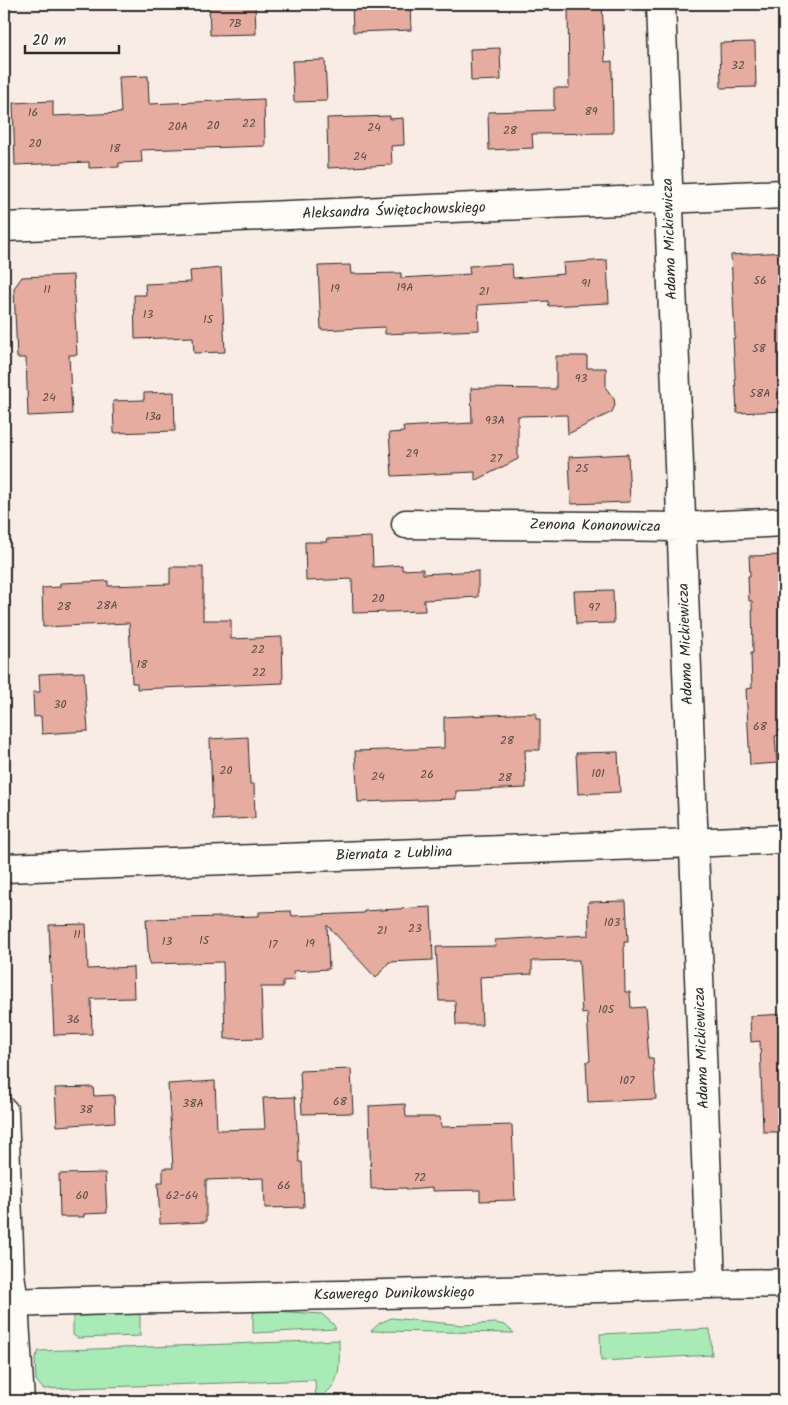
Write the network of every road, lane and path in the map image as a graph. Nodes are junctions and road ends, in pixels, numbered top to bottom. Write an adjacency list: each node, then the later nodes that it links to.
1 (660, 4): 3 (street, Adama Mickiewicza)
2 (784, 194): 3 (street, Aleksandra Świętochowskiego)
3 (668, 199): 4 (street, Aleksandra Świętochowskiego); 7 (street, Adama Mickiewicza)
4 (4, 227)
5 (784, 522): 7 (street, Zenona Kononowicza)
6 (406, 524): 7 (street, Zenona Kononowicza)
7 (681, 527): 9 (street, Adama Mickiewicza)
8 (784, 838): 9 (street, Biernata z Lublina)
9 (694, 843): 10 (street, Biernata z Lublina); 13 (street, Adama Mickiewicza)
10 (4, 868)
11 (4, 1112): 14 (street)
12 (784, 1282): 13 (street, Ksawerego Dunikowskiego)
13 (711, 1284): 14 (street, Ksawerego Dunikowskiego)
14 (9, 1303): 15 (street)
15 (20, 1401)

